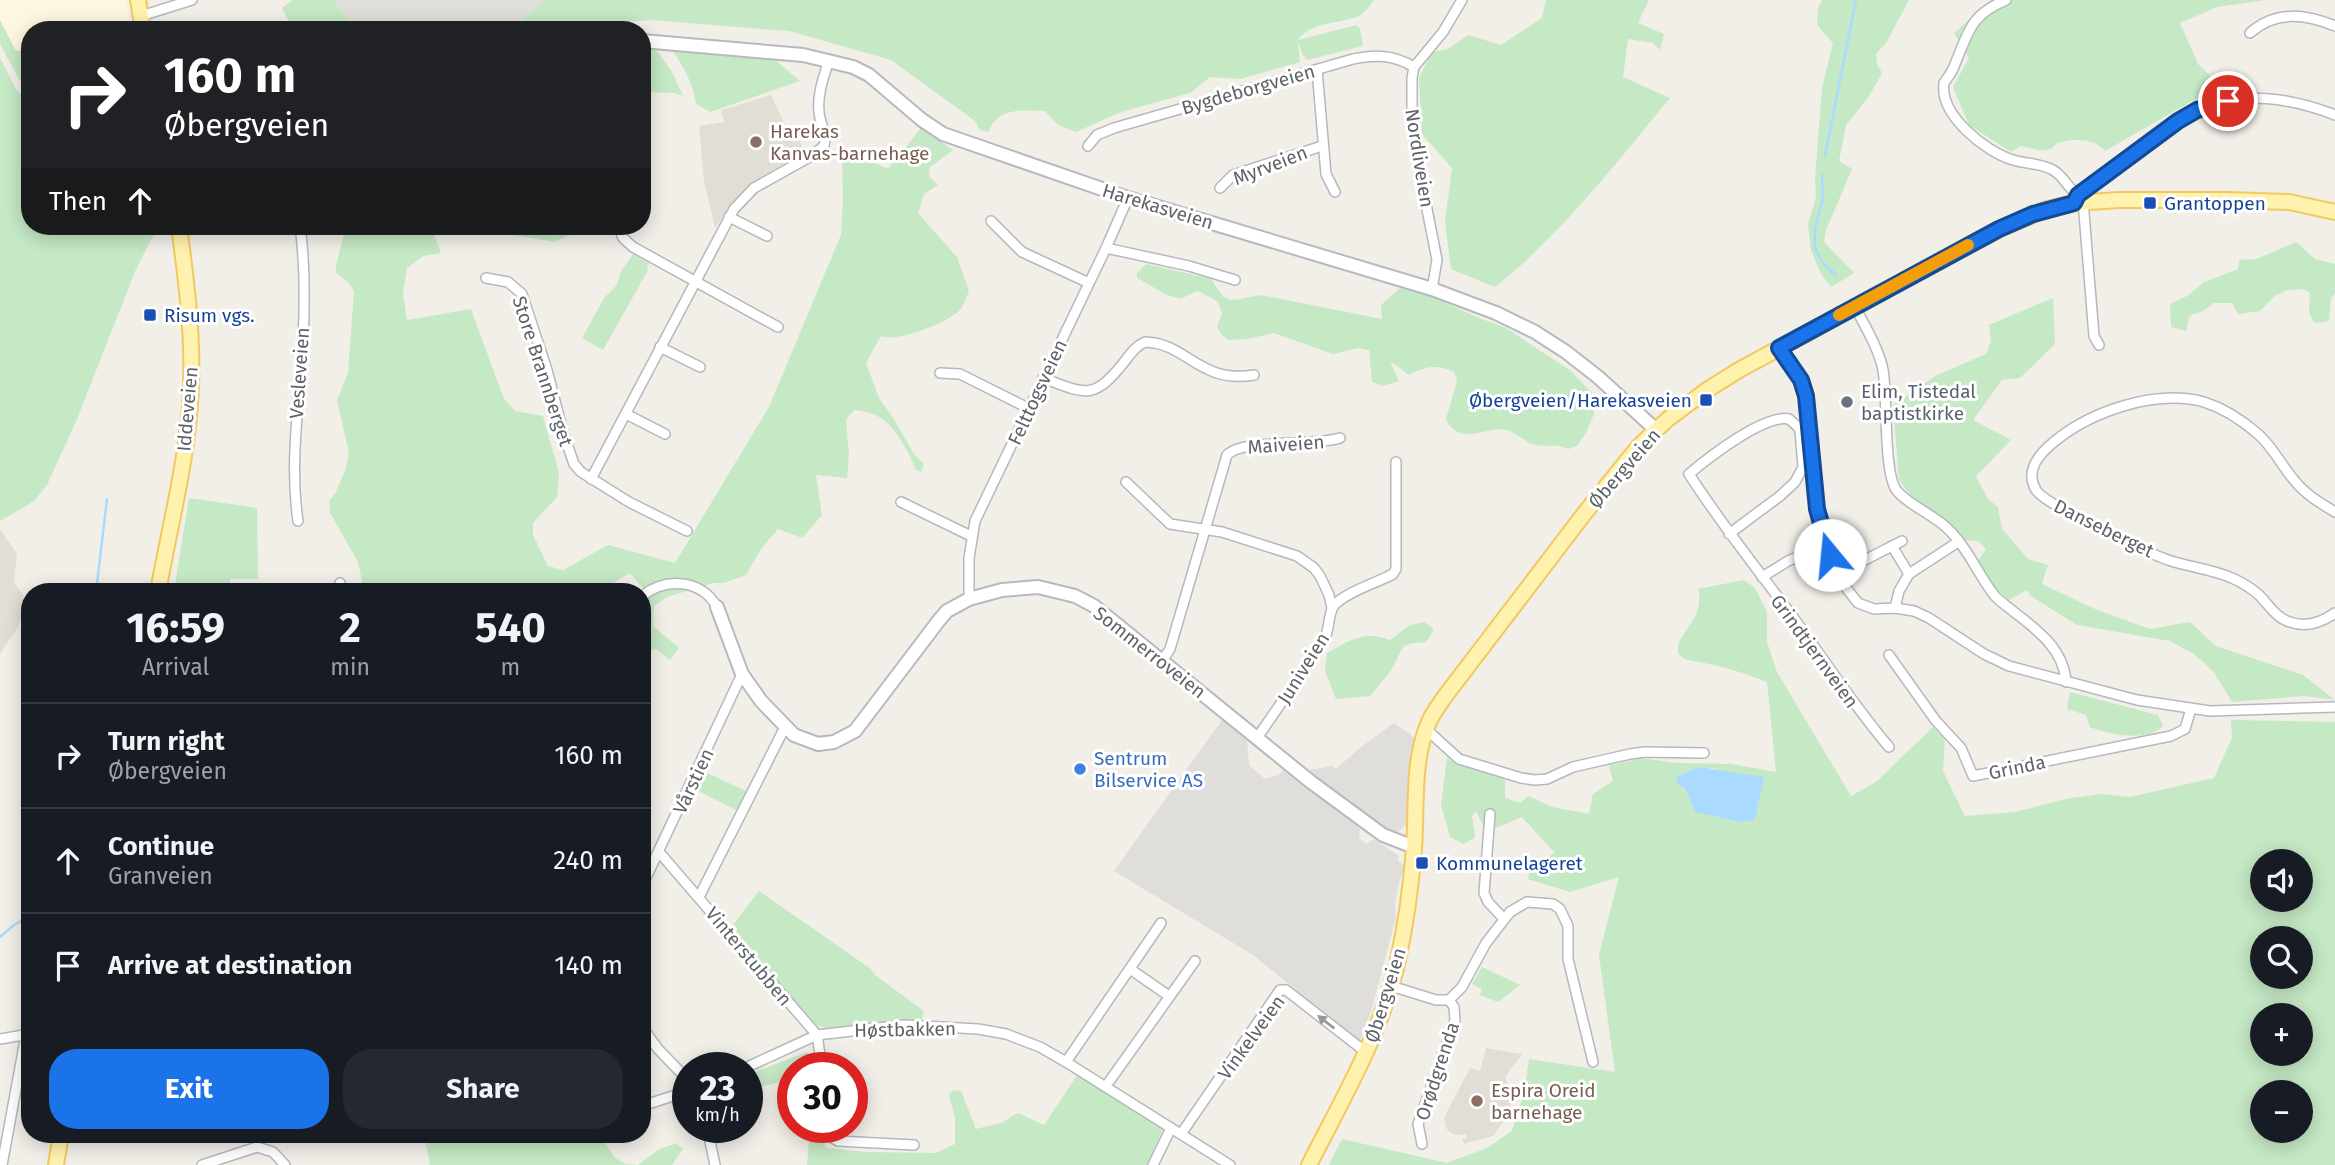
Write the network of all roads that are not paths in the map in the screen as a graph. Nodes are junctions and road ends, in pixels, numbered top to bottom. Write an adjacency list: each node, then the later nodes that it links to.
1 (138, 0): 5 (main road)
2 (192, 0): 6 (street)
3 (1462, 0): 11 (street)
4 (2006, 0): 19 (street)
5 (142, 21)
6 (146, 21)
7 (2335, 26): 8 (street)
8 (2250, 33)
9 (651, 42): 10 (street, Harekasveien)
10 (829, 60): 18 (street, Harekasveien); 21 (street)
11 (1414, 67): 12 (street, Bygdeborgveien); 32 (street, Nordliveien)
12 (1317, 69): 14 (street, Bygdeborgveien); 15 (street, Myrveien)
13 (2335, 115): 19 (street)
14 (1088, 146)
15 (1322, 146): 16 (street, Myrveien); 17 (street, Myrveien)
16 (1220, 188)
17 (1335, 192)
18 (1128, 198): 27 (street, Felttogsveien); 32 (street, Harekasveien)
19 (2079, 200): 20 (main road, Øbergveien); 33 (main road, Øbergveien); 35 (street)
20 (2335, 212)
21 (729, 217): 26 (street); 30 (street)
22 (991, 221): 31 (street)
23 (179, 235): 64 (main road, Iddeveien)
24 (301, 235): 52 (street, Vesleveien)
25 (621, 235): 30 (street)
26 (767, 236)
27 (1106, 248): 29 (street); 31 (street, Felttogsveien)
28 (486, 278): 48 (street, Store Brannberget)
29 (1235, 280)
30 (694, 281): 34 (street); 36 (street)
31 (1089, 283): 41 (street, Felttogsveien)
32 (1432, 289): 44 (street, Harekasveien)
33 (1854, 307): 37 (main road, Øbergveien); 58 (street)
34 (778, 327)
35 (2099, 345)
36 (660, 347): 38 (street); 43 (street)
37 (1779, 348): 44 (main road, Øbergveien); 59 (street)
38 (700, 367)
39 (940, 373): 42 (street)
40 (1254, 375): 41 (street)
41 (1043, 378): 42 (street, Felttogsveien)
42 (1030, 409): 56 (street, Felttogsveien)
43 (626, 414): 45 (street); 48 (street)
44 (1655, 429): 78 (main road, Øbergveien)
45 (664, 434)
46 (1340, 438): 53 (street, Maiveien)
47 (1395, 462): 68 (street, Juniveien)
48 (591, 479): 54 (street)
49 (1126, 482): 53 (street)
50 (901, 502): 56 (street)
51 (2335, 512): 70 (street, Danseberget)
52 (298, 521)
53 (1205, 529): 68 (street); 72 (street, Maiveien)
54 (687, 531)
55 (1729, 534): 55 (street); 63 (street)
56 (971, 536): 66 (street, Felttogsveien)
57 (1902, 541): 60 (street)
58 (1958, 542): 62 (street); 74 (street)
59 (1827, 545): 63 (street, Grindtjernveien); 69 (street)
60 (1892, 546): 61 (street); 62 (street)
61 (1857, 564)
62 (1909, 574): 69 (street)
63 (1762, 577): 80 (street, Grindtjernveien)
64 (160, 583)
65 (651, 592): 67 (street)
66 (969, 598): 72 (street, Sommerroveien); 77 (street, Sommerroveien)
67 (717, 607): 73 (street, Sommerroveien)
68 (1332, 608): 79 (street, Juniveien)
69 (1895, 608): 74 (street)
70 (2335, 613)
71 (1889, 655): 76 (street, Grinda)
72 (1162, 661): 79 (street, Sommerroveien)
73 (743, 674): 77 (street, Sommerroveien); 84 (street, Vårstien)
74 (2066, 682): 76 (street)
75 (2335, 707): 76 (street)
76 (2190, 709)
77 (785, 727): 86 (street)
78 (1426, 729): 81 (street); 83 (main road, Øbergveien)
79 (1257, 738): 83 (street, Sommerroveien)
80 (1889, 747)
81 (1704, 753)
82 (1490, 814): 87 (street)
83 (1414, 847): 91 (main road, Øbergveien)
84 (659, 852): 85 (street, Vårstien); 86 (street, Vinterstubben)
85 (651, 868)
86 (699, 897): 95 (street, Vinterstubben)
87 (1504, 919): 93 (street, Orødgrenda); 102 (street, Orødgrenda)
88 (1161, 923): 90 (street)
89 (1195, 961): 92 (street)
90 (1130, 969): 92 (street); 101 (street)
91 (1391, 986): 93 (street, Orødgrenda); 99 (main road, Øbergveien)
92 (1168, 996): 105 (street)
93 (1449, 1000): 113 (street, Orødgrenda)
94 (21, 1035): 96 (street)
95 (817, 1035): 98 (street); 100 (street, Høstbakken); 101 (street, Høstbakken)
96 (0, 1039)
97 (651, 1039): 103 (street)
98 (820, 1052)
99 (1367, 1053): 109 (street, Vinkelveien, one-way to 109); 122 (main road, Øbergveien)
100 (763, 1060)
101 (1066, 1062): 105 (street, Høstbakken)
102 (1593, 1062)
103 (672, 1063)
104 (21, 1069): 115 (street)
105 (1106, 1086): 108 (street, Høstbakken)
106 (672, 1097): 107 (street)
107 (651, 1104)
108 (1171, 1128): 109 (street, Høstbakken); 120 (street)
109 (1181, 1134): 121 (street, Høstbakken)
110 (60, 1143): 116 (main road)
111 (710, 1143): 119 (street)
112 (868, 1143): 114 (street)
113 (1422, 1144)
114 (914, 1145)
115 (2, 1165)
116 (56, 1165)
117 (202, 1165): 118 (street)
118 (285, 1165)
119 (715, 1165)
120 (1153, 1165)
121 (1230, 1165)
122 (1308, 1165)

